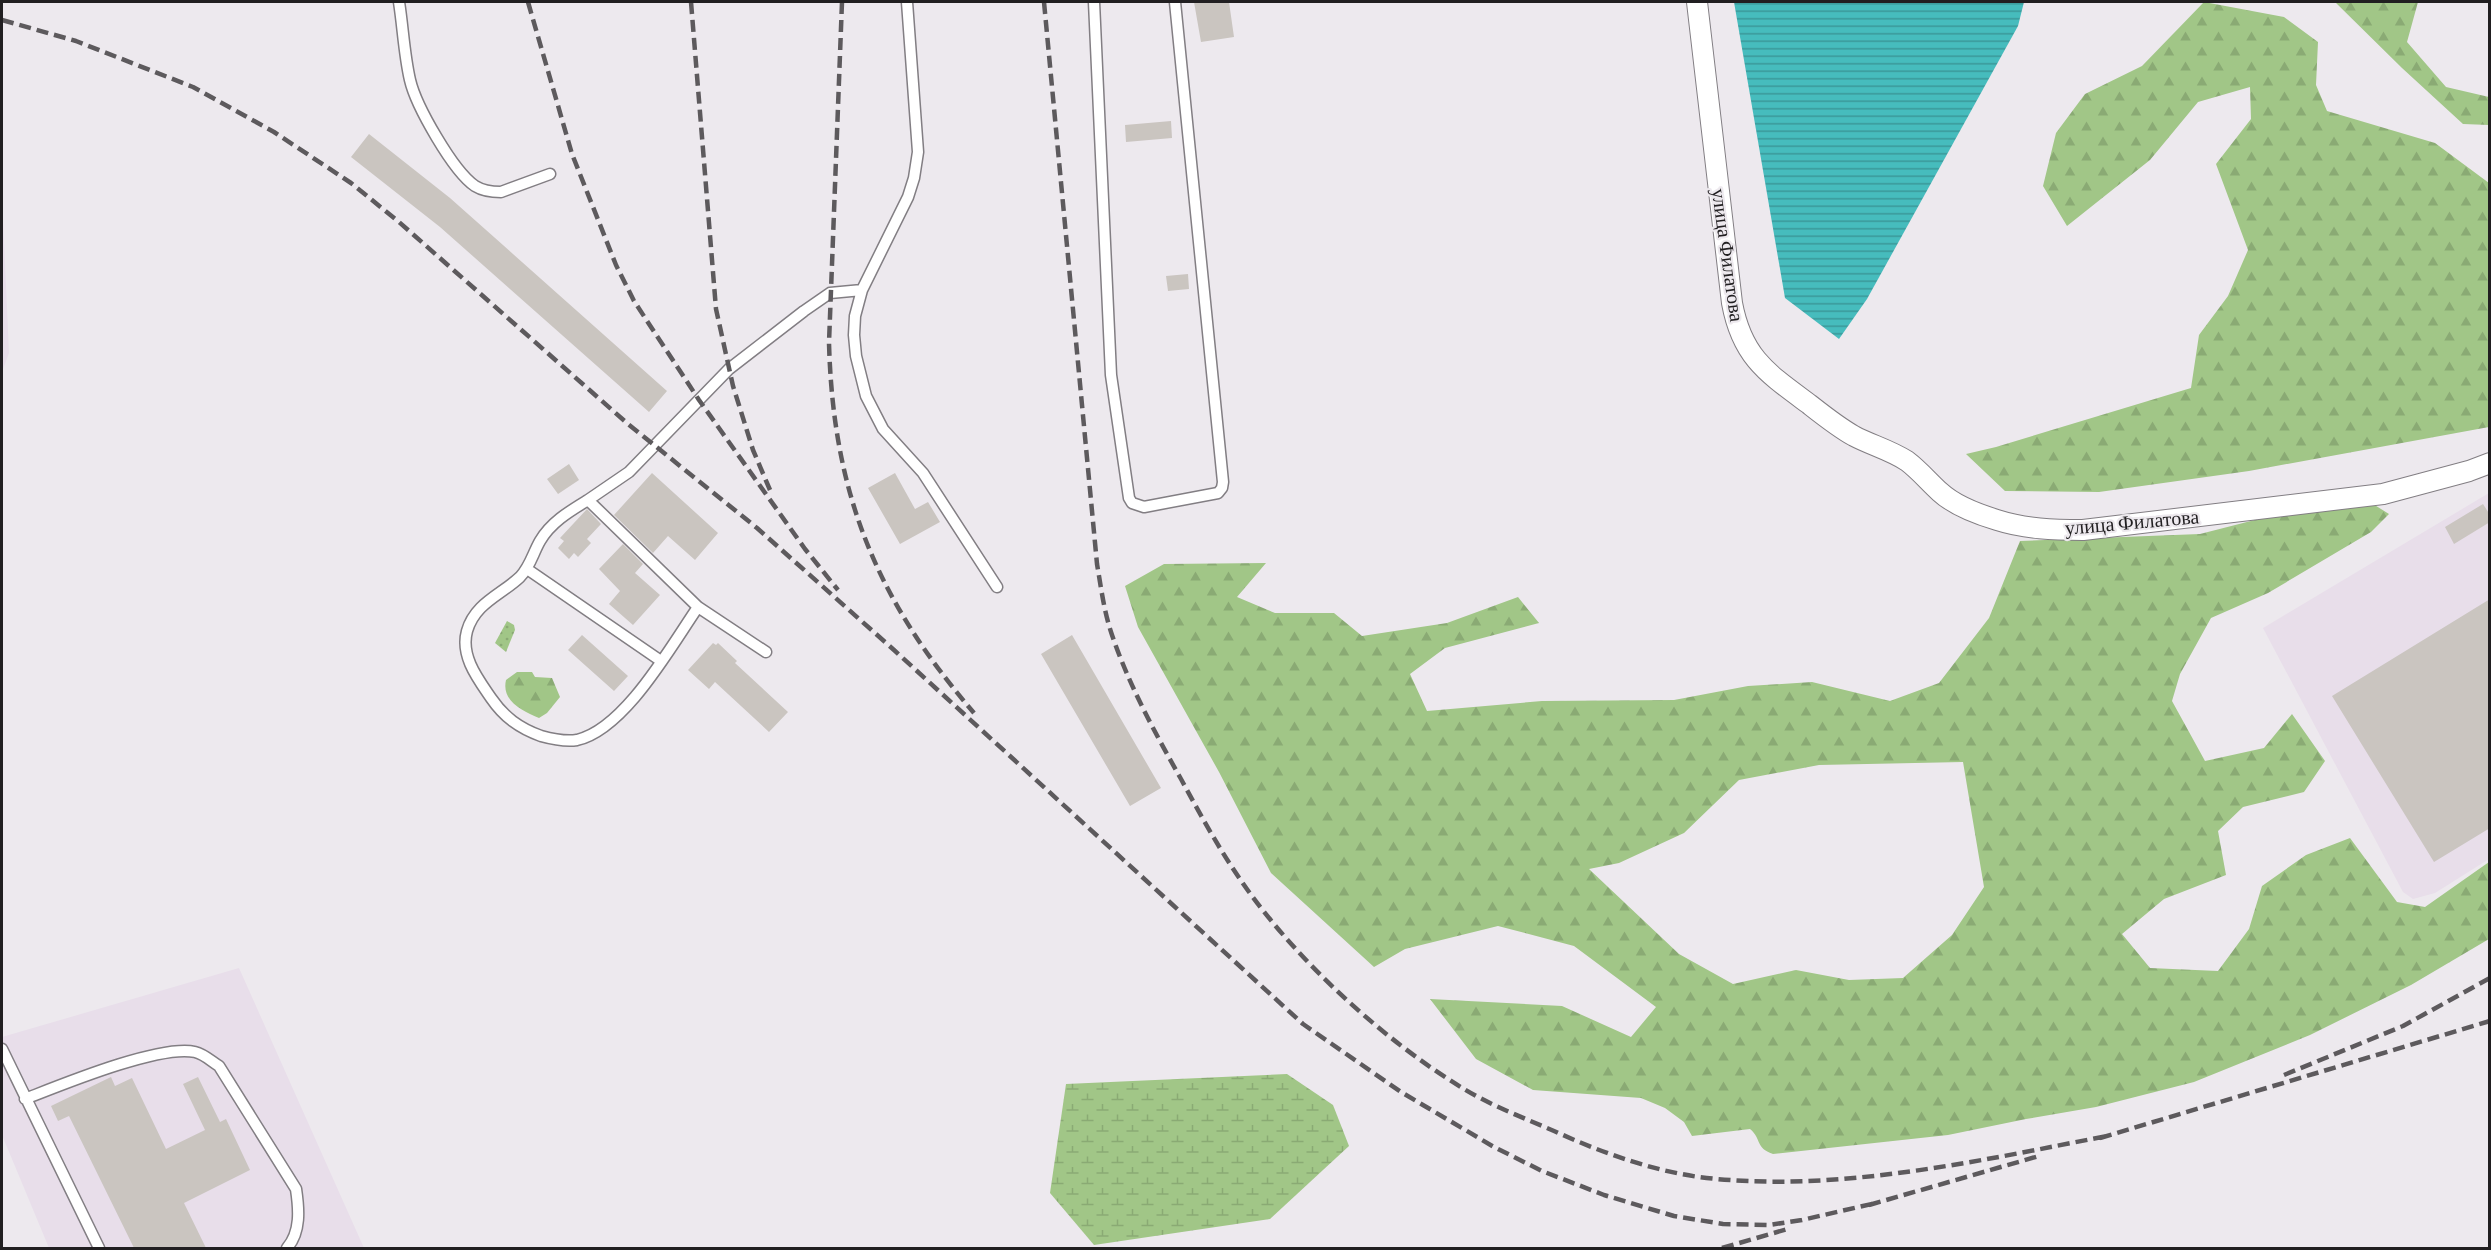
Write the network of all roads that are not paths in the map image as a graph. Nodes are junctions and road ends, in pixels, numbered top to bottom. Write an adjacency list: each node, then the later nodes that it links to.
1 (399, 2): 6 (lane)
2 (907, 2): 7 (lane)
3 (1094, 2): 4 (lane)
4 (1175, 2)
5 (1696, 2): 8 (street, улица Филатова)
6 (550, 174)
7 (862, 290): 9 (lane); 11 (lane)
8 (2490, 463)
9 (588, 500): 10 (lane); 12 (lane)
10 (527, 569): 14 (lane); 14 (lane)
11 (997, 587)
12 (698, 607): 13 (lane); 14 (lane)
13 (766, 652)
14 (661, 661)
15 (2, 1049): 16 (lane)
16 (25, 1099): 17 (lane); 18 (lane)
17 (99, 1248)
18 (287, 1248)

